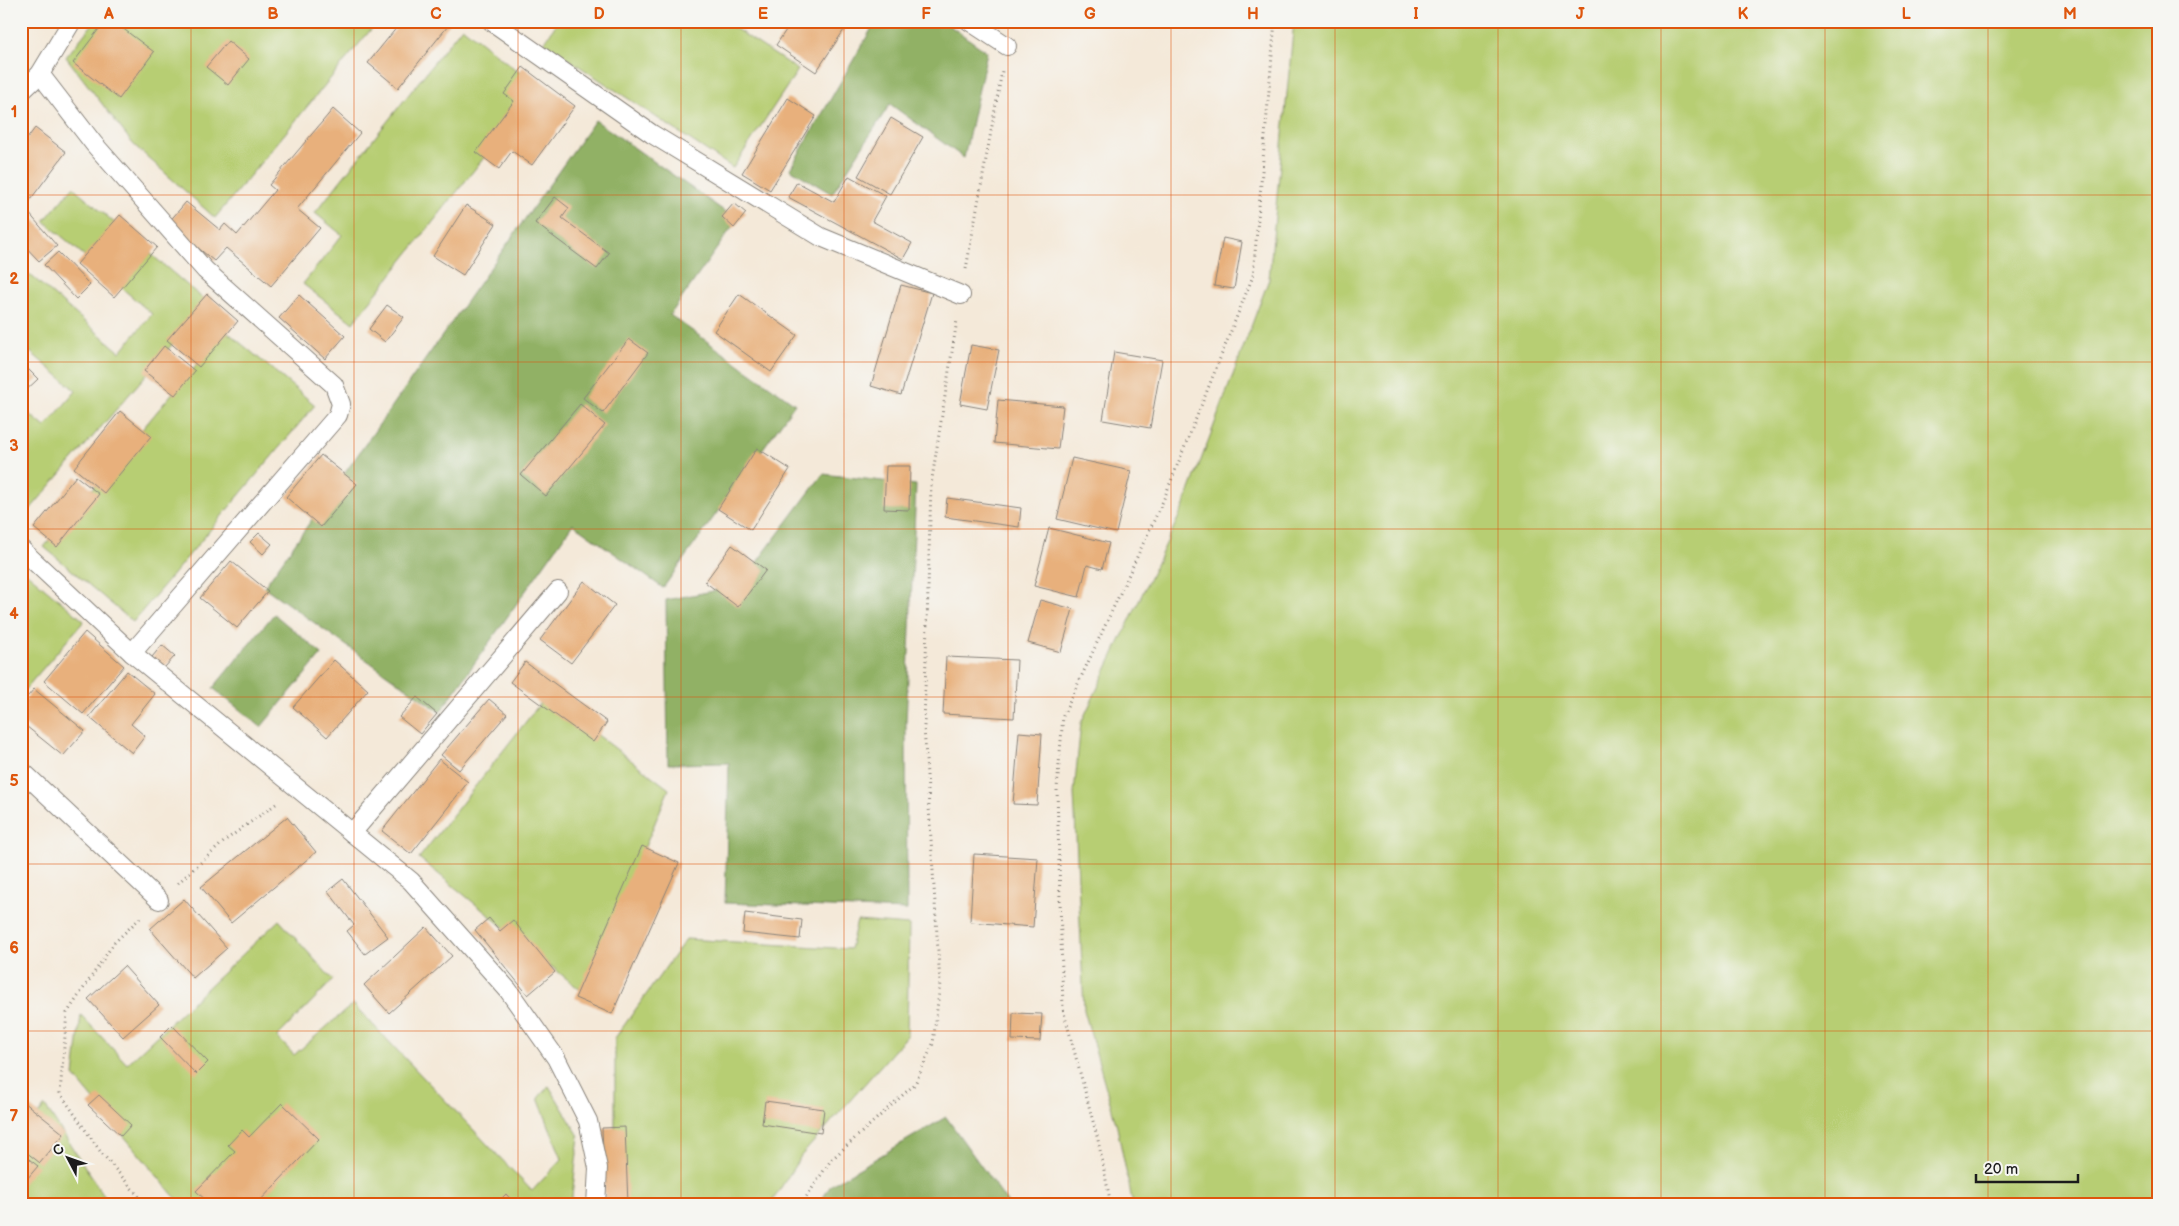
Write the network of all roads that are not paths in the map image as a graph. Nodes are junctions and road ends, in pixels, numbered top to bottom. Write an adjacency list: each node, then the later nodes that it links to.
1 (72, 21): 5 (lane)
2 (491, 21): 7 (lane)
3 (969, 21): 4 (lane)
4 (1007, 46)
5 (40, 74): 6 (lane); 10 (lane)
6 (21, 92)
7 (961, 295)
8 (21, 549): 10 (lane)
9 (558, 591): 12 (lane)
10 (132, 653): 12 (lane)
11 (21, 770): 13 (lane)
12 (352, 833): 14 (lane)
13 (159, 900)
14 (596, 1205)

